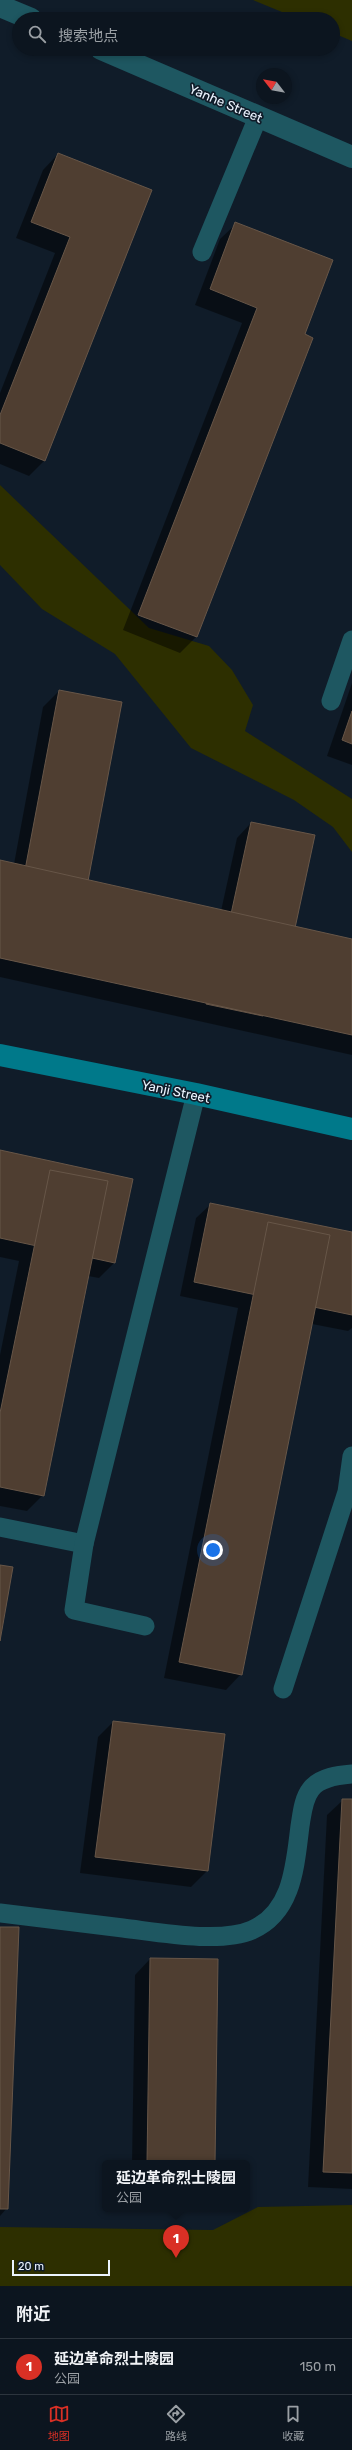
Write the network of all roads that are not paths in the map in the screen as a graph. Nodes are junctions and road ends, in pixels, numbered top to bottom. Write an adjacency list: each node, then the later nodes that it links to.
1 (0, 6): 2 (street)
2 (14, 12)
3 (117, 56): 4 (street, Yanhe Street)
4 (258, 117): 5 (street, Yanhe Street); 6 (lane)
5 (352, 157)
6 (202, 252)
7 (352, 640): 8 (lane)
8 (331, 701)
9 (0, 1055): 10 (main road, Yanji Street)
10 (196, 1094): 11 (main road, Yanji Street); 14 (lane)
11 (352, 1129)
12 (352, 1456): 16 (lane)
13 (0, 1527): 14 (lane)
14 (84, 1544): 15 (lane)
15 (145, 1626)
16 (283, 1689)
17 (352, 1774): 18 (lane)
18 (0, 1913)

